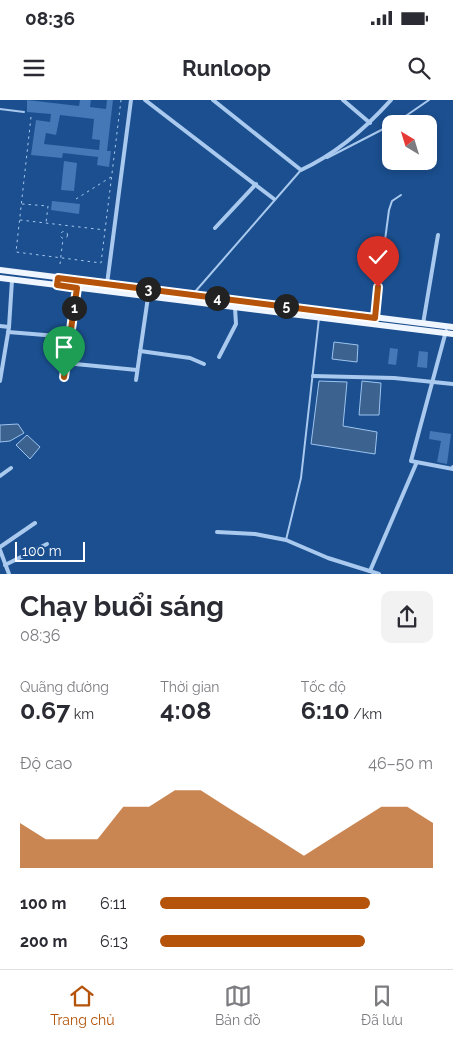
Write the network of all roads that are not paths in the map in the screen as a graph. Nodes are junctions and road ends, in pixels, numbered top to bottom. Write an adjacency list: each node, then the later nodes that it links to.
1 (130, 100): 23 (street)
2 (145, 100): 14 (street)
3 (213, 100): 13 (street)
4 (343, 100): 10 (street)
5 (391, 100): 10 (street)
6 (429, 100): 9 (lane)
7 (0, 109): 8 (lane)
8 (24, 112)
9 (407, 115)
10 (370, 124): 12 (street)
11 (382, 130): 12 (lane)
12 (321, 161): 13 (street)
13 (300, 170): 16 (lane)
14 (256, 184): 16 (street); 17 (street)
15 (400, 195): 29 (lane)
16 (274, 198): 25 (lane)
17 (215, 228)
18 (438, 235): 30 (street)
19 (0, 270): 22 (main road)
20 (0, 278): 21 (main road)
21 (12, 280): 22 (main road); 32 (street)
22 (58, 282): 23 (main road); 24 (main road)
23 (107, 284): 25 (main road)
24 (77, 288): 26 (main road); 35 (street)
25 (192, 295): 29 (main road)
26 (148, 297): 27 (main road); 37 (street)
27 (235, 308): 28 (main road); 38 (street)
28 (320, 318): 33 (main road); 42 (lane)
29 (375, 318): 30 (main road)
30 (423, 324): 33 (main road)
31 (0, 326): 32 (street)
32 (9, 327): 34 (street)
33 (450, 330): 46 (street)
34 (8, 332): 35 (street); 36 (street)
35 (69, 338): 39 (street)
36 (2, 351): 44 (street)
37 (140, 351): 40 (street); 41 (street)
38 (219, 357)
39 (65, 363): 41 (street); 43 (street)
40 (204, 364)
41 (138, 370): 45 (street)
42 (313, 376): 46 (street); 54 (lane)
43 (64, 377)
44 (0, 380)
45 (136, 380)
46 (433, 382): 47 (street); 48 (street)
47 (453, 384)
48 (416, 464): 49 (street); 58 (street)
49 (453, 467)
50 (11, 468): 51 (street)
51 (0, 476)
52 (35, 523): 56 (street)
53 (217, 532): 54 (street)
54 (286, 540): 58 (street)
55 (47, 544): 57 (street)
56 (0, 548): 57 (street)
57 (6, 565): 59 (street)
58 (370, 571): 60 (street)
59 (9, 574)
60 (379, 574)

